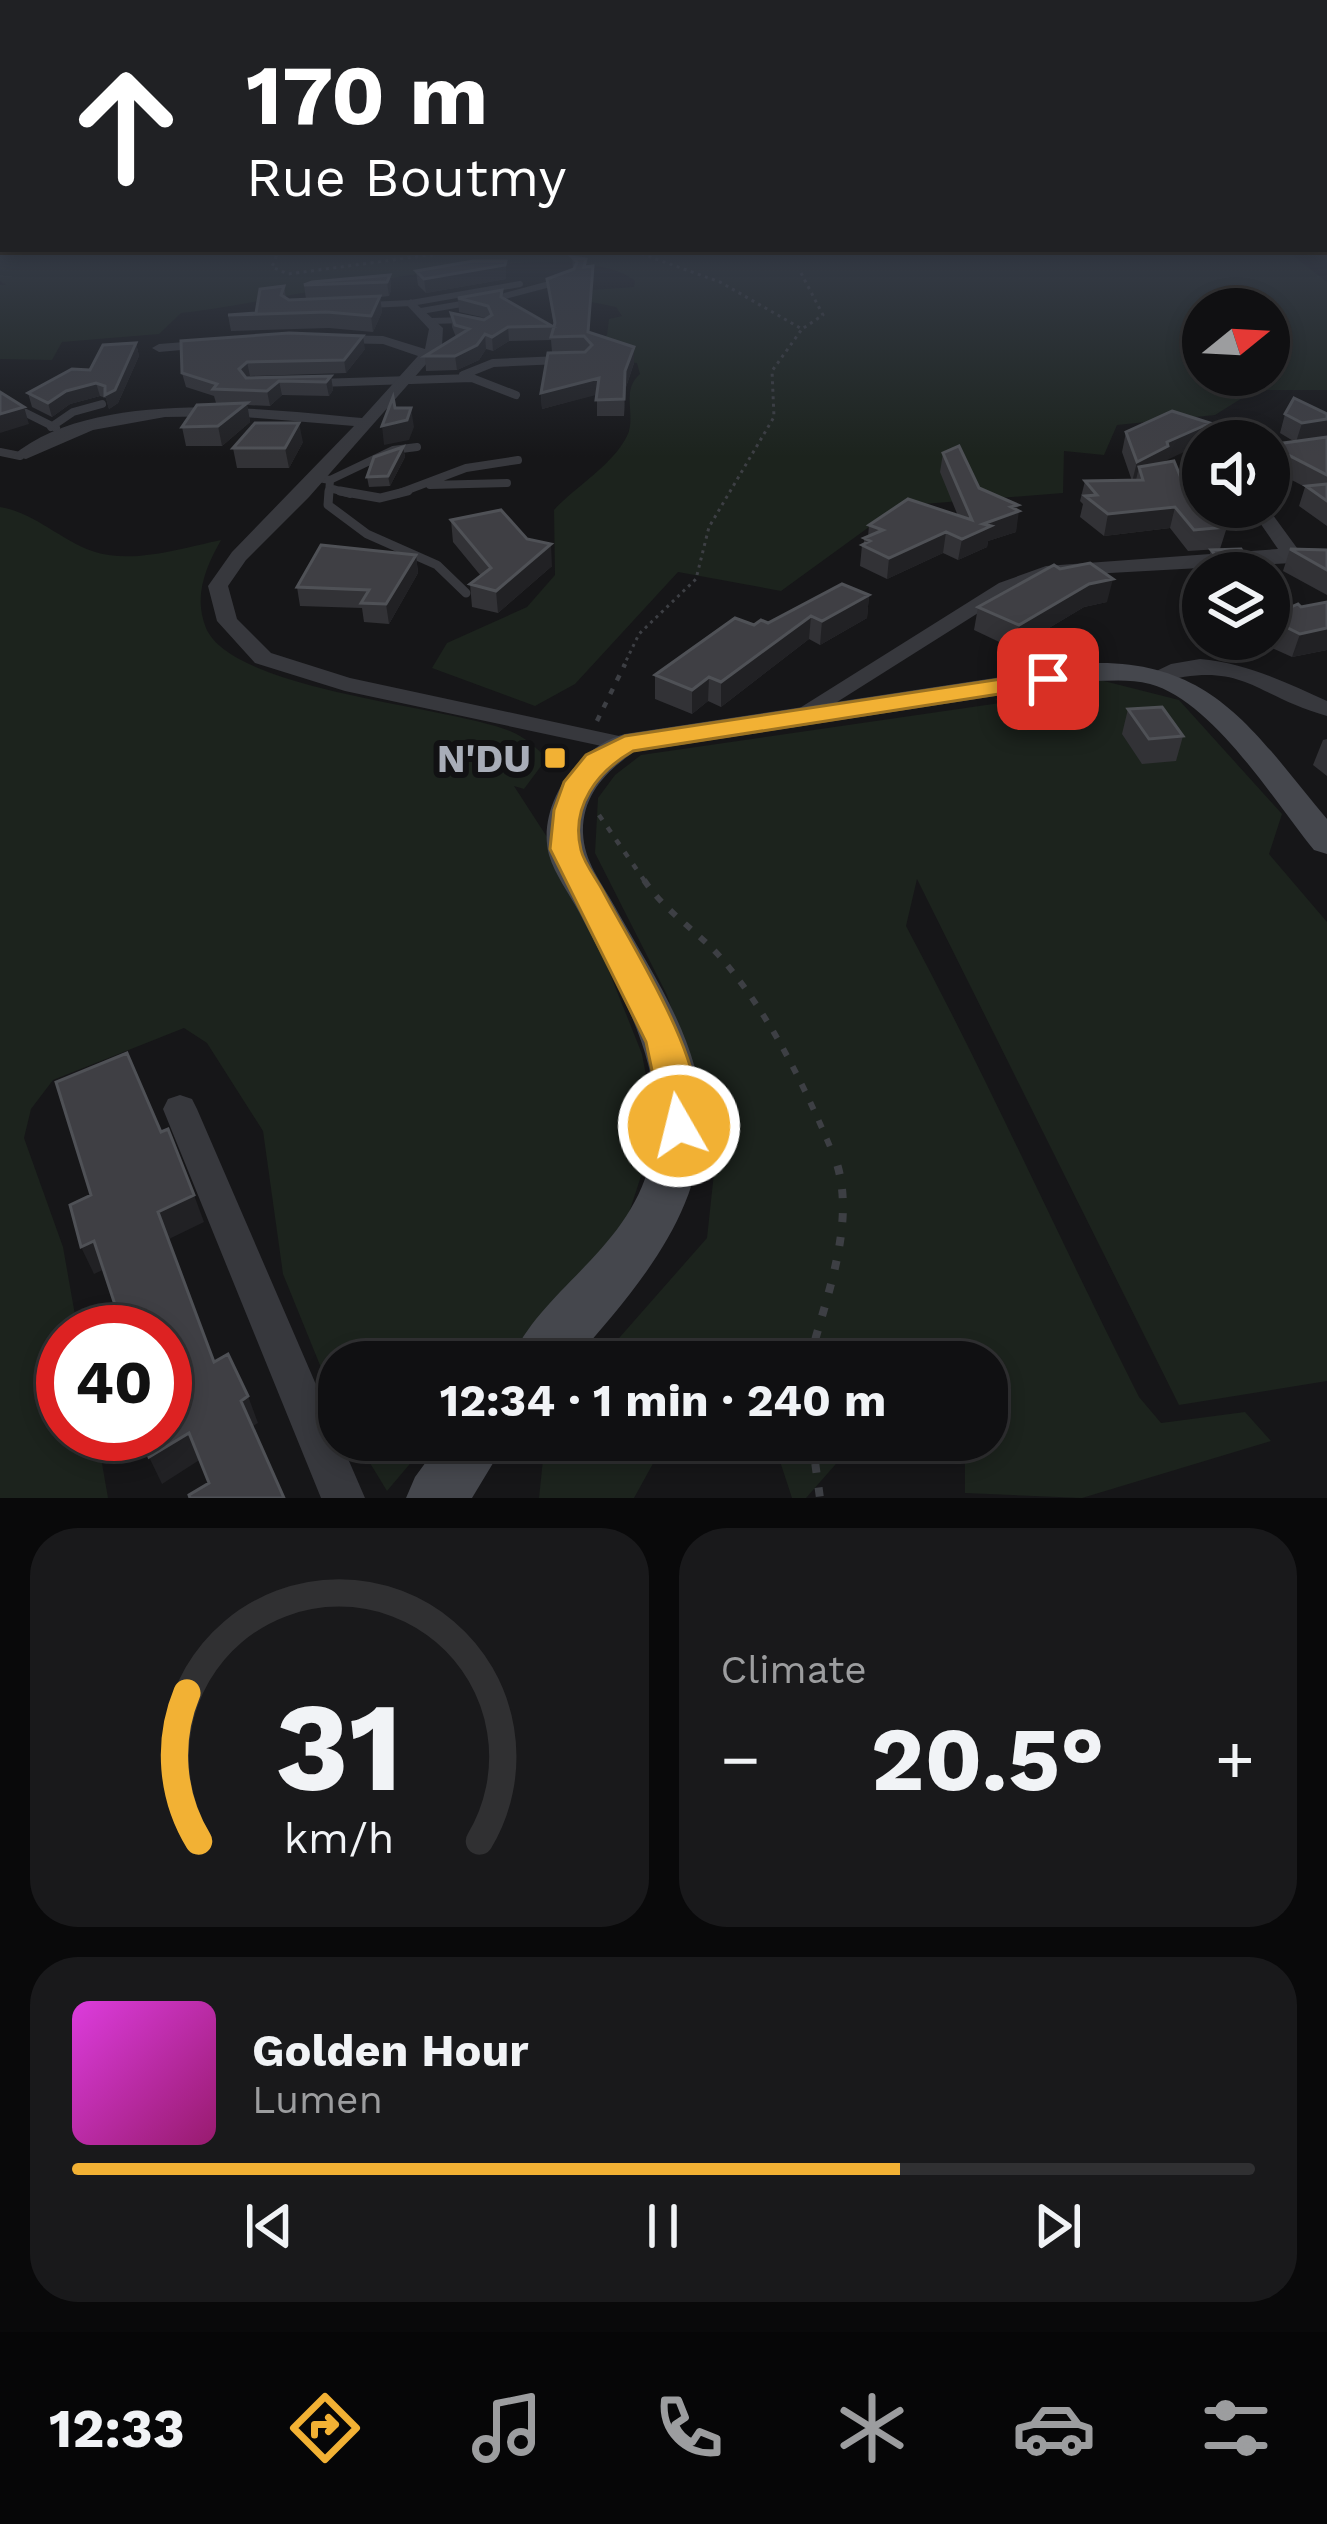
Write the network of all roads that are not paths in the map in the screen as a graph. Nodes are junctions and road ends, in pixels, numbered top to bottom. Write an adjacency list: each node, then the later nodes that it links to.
1 (426, 317): 7 (street)
2 (448, 317): 3 (lane)
3 (481, 323)
4 (314, 341): 7 (street)
5 (232, 343): 6 (street)
6 (159, 348)
7 (427, 356): 9 (street)
8 (561, 360): 10 (lane)
9 (407, 378): 10 (lane); 11 (lane); 15 (street)
10 (457, 378): 12 (lane)
11 (306, 384)
12 (516, 395)
13 (102, 404): 16 (lane)
14 (26, 413): 16 (lane)
15 (368, 423): 17 (street); 22 (street)
16 (51, 427): 17 (lane)
17 (72, 432): 20 (street)
18 (417, 447): 22 (lane)
19 (0, 452): 20 (lane)
20 (20, 456)
21 (518, 460): 24 (lane)
22 (324, 482): 24 (lane); 28 (lane); 32 (street)
23 (507, 483): 24 (lane)
24 (423, 485)
25 (1273, 528): 26 (street)
26 (1292, 554): 27 (street); 31 (street)
27 (1327, 555)
28 (466, 593)
29 (1157, 676): 30 (street); 31 (street); 33 (street)
30 (1327, 710)
31 (790, 721): 32 (street)
32 (607, 740): 35 (street)
33 (1327, 842)
34 (180, 1109): 37 (street)
35 (556, 1341)
36 (463, 1461): 38 (street)
37 (343, 1498)
38 (436, 1498)

